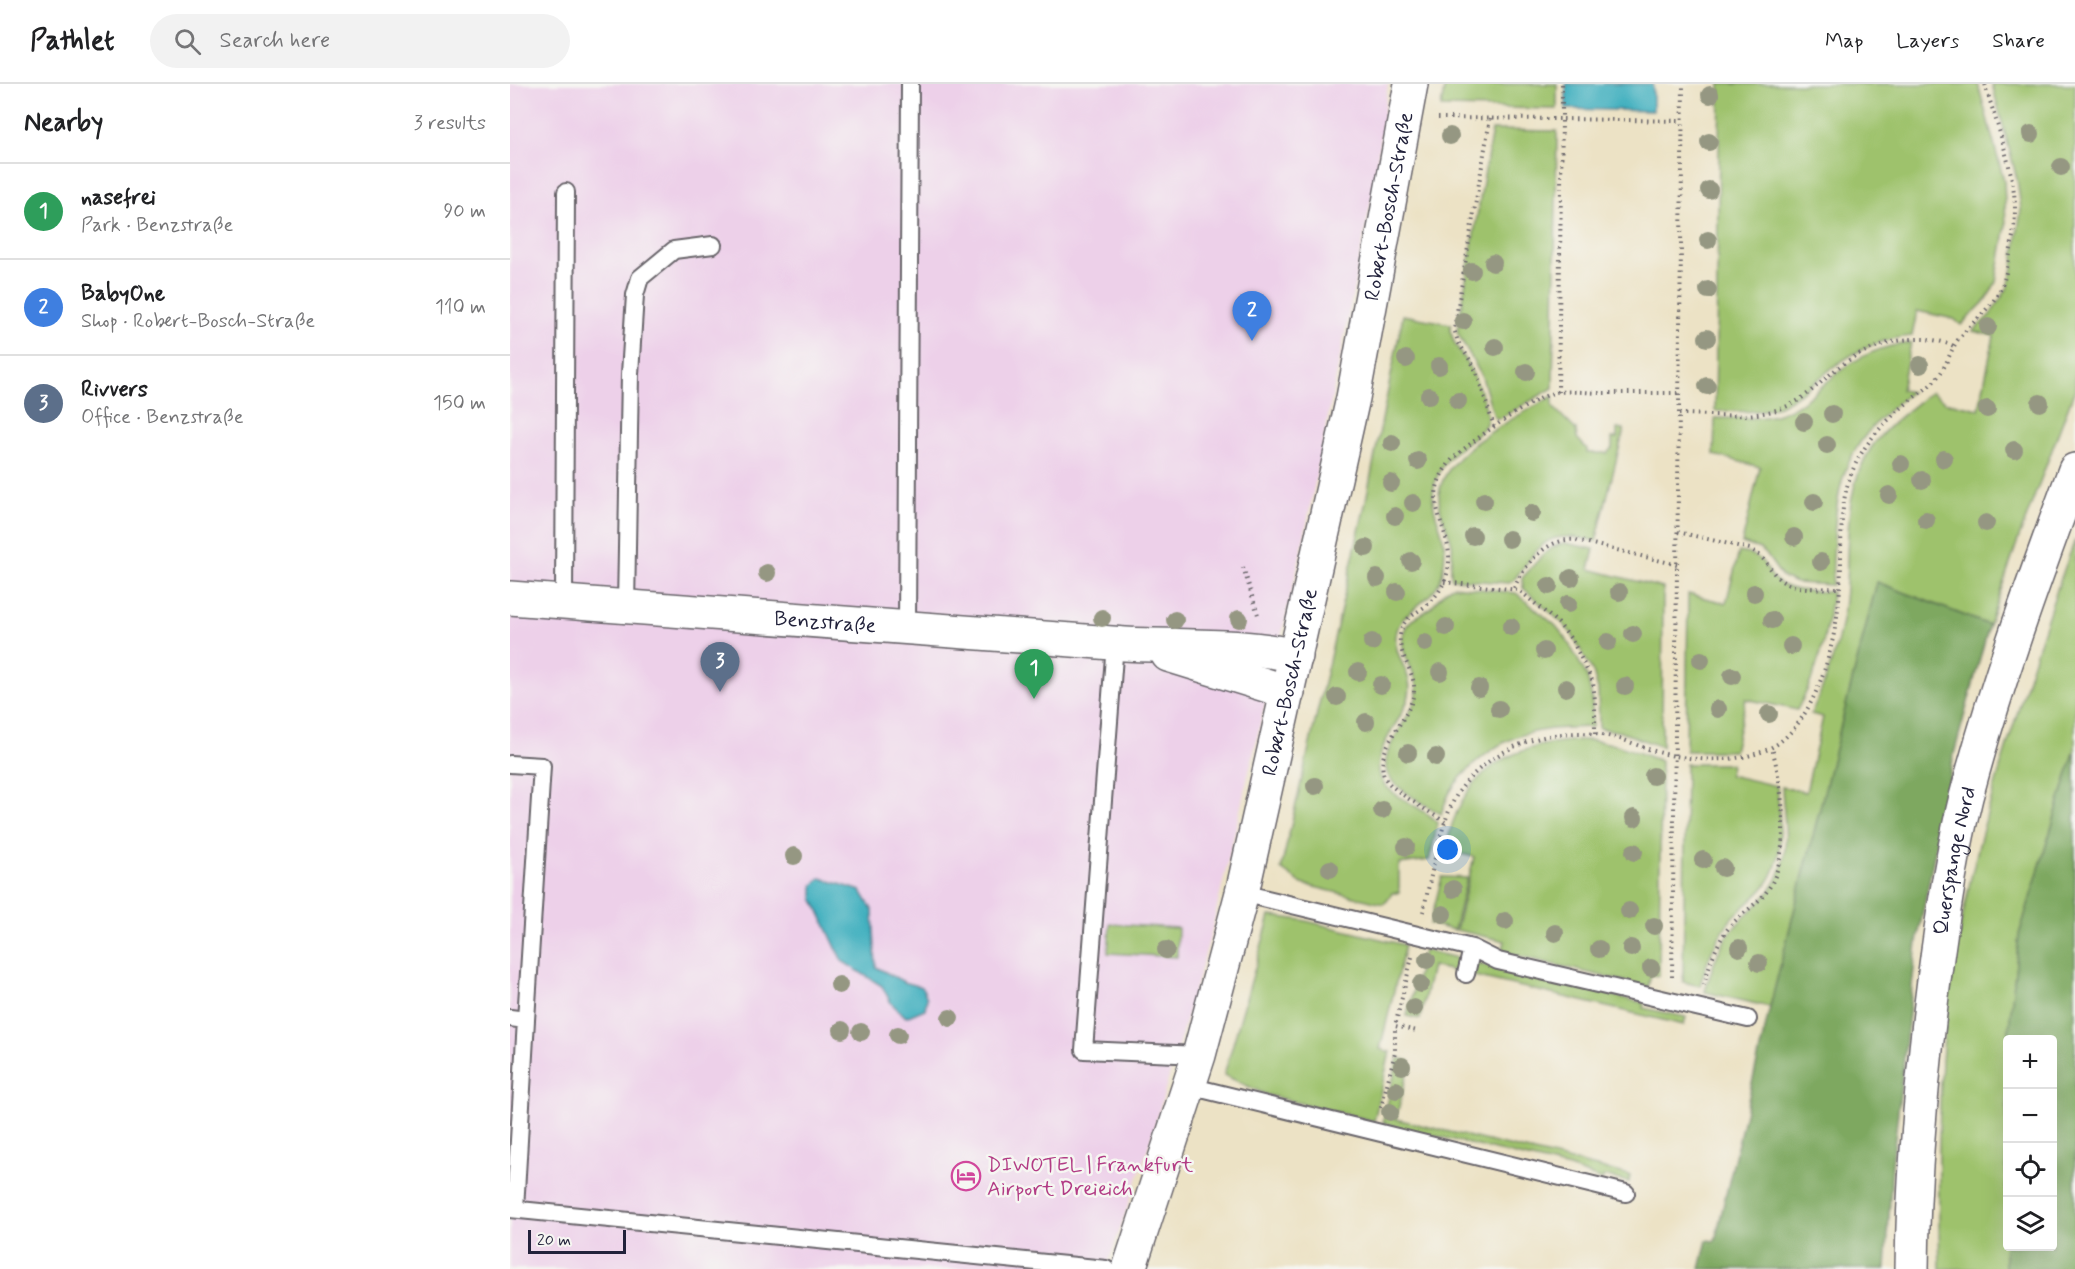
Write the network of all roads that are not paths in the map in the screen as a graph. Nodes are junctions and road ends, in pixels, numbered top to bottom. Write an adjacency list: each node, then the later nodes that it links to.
1 (910, 84): 9 (lane)
2 (1411, 84): 11 (street, Robert-Bosch-Straße)
3 (566, 192): 7 (lane)
4 (713, 245): 8 (lane)
5 (2075, 470): 25 (street, Querspange Nord)
6 (510, 598): 7 (street, Benzstraße)
7 (564, 602): 8 (street, Benzstraße)
8 (626, 606): 9 (street, Benzstraße)
9 (907, 628): 10 (street, Benzstraße)
10 (1127, 644): 11 (street, Benzstraße); 12 (street, Benzstraße); 19 (lane)
11 (1283, 653): 12 (street, Robert-Bosch-Straße)
12 (1288, 692): 14 (street, Robert-Bosch-Straße)
13 (510, 764): 17 (lane)
14 (1242, 893): 15 (lane); 19 (street, Robert-Bosch-Straße)
15 (1472, 948): 16 (lane); 18 (lane)
16 (1466, 974)
17 (518, 1019): 22 (lane)
18 (1748, 1019)
19 (1199, 1055): 20 (street, Robert-Bosch-Straße)
20 (1189, 1086): 21 (lane); 24 (street, Robert-Bosch-Straße)
21 (1626, 1193)
22 (512, 1209): 23 (lane)
23 (1106, 1269)
24 (1128, 1269)
25 (1912, 1269)

